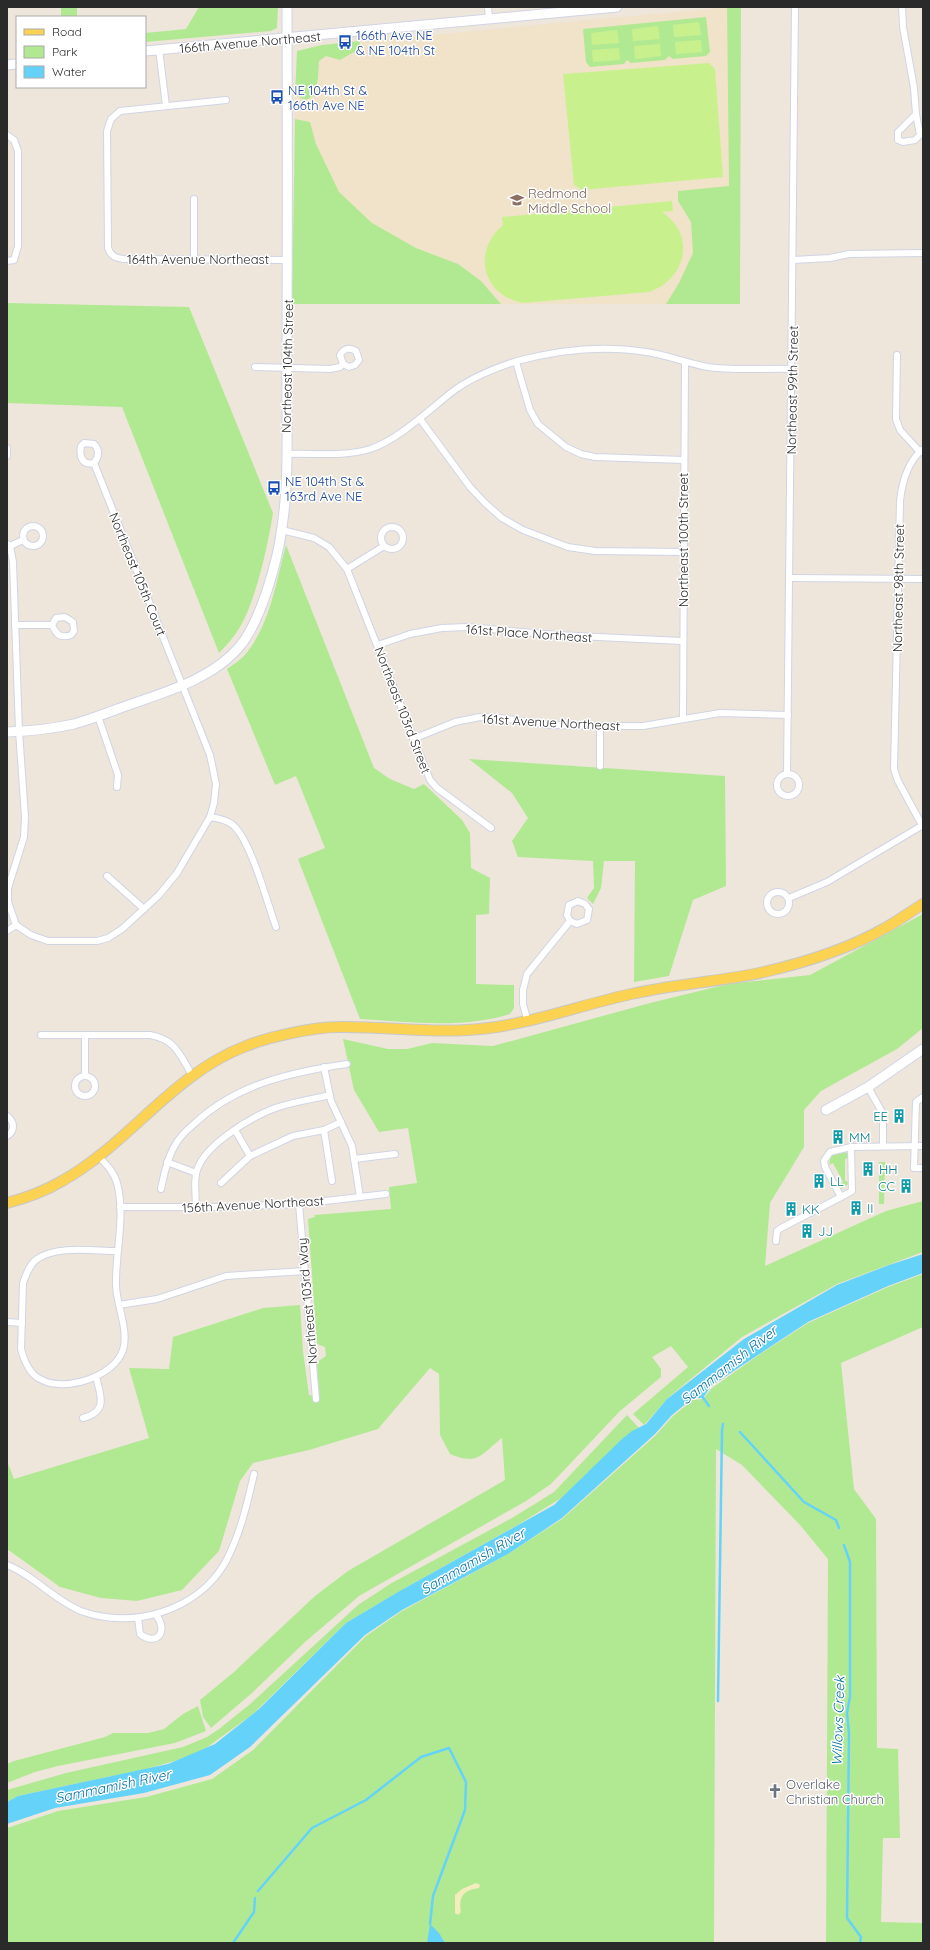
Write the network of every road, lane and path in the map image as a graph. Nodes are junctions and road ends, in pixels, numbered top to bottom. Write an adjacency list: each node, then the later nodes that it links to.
1 (287, 7): 7 (street, Northeast 104th Street)
2 (488, 7): 6 (street)
3 (618, 7): 6 (street, 166th Avenue Northeast)
4 (795, 7): 17 (street, Northeast 99th Street)
5 (902, 7): 12 (street)
6 (489, 19): 7 (street, 166th Avenue Northeast)
7 (287, 38): 8 (street, 166th Avenue Northeast); 16 (street, Northeast 104th Street)
8 (159, 49): 9 (street, 166th Avenue Northeast); 11 (street)
9 (146, 51)
10 (226, 100): 11 (street)
11 (166, 106): 19 (street, 164th Avenue Northeast)
12 (916, 114): 12 (street)
13 (7, 135): 18 (street)
14 (194, 199): 19 (street)
15 (923, 253): 17 (street)
16 (288, 260): 19 (street, 164th Avenue Northeast); 25 (street, Northeast 104th Street)
17 (793, 260): 26 (street, Northeast 99th Street)
18 (7, 261)
19 (194, 261)
20 (897, 355): 29 (street, Northeast 98th Street)
21 (516, 362): 22 (street); 27 (street); 32 (street)
22 (685, 362): 26 (street); 32 (street, Northeast 100th Street)
23 (343, 364): 25 (street)
24 (255, 367): 25 (street)
25 (287, 368): 30 (street, Northeast 104th Street)
26 (792, 369): 40 (street, Northeast 99th Street)
27 (420, 419): 30 (street); 38 (street)
28 (7, 448): 31 (street)
29 (921, 451): 42 (street, Northeast 98th Street)
30 (286, 454): 34 (street, Northeast 104th Street)
31 (7, 456)
32 (684, 460): 38 (street, Northeast 100th Street)
33 (94, 463): 47 (street, Northeast 105th Court)
34 (282, 530): 39 (street, Northeast 103rd Street); 47 (street, Northeast 104th Street)
35 (23, 540): 36 (street)
36 (8, 545): 43 (street)
37 (384, 546): 39 (street)
38 (683, 552): 45 (street, Northeast 100th Street)
39 (347, 569): 46 (street, Northeast 103rd Street)
40 (790, 578): 42 (street); 48 (street, Northeast 99th Street)
41 (923, 579): 42 (street)
42 (899, 580): 59 (street, Northeast 98th Street)
43 (15, 624): 44 (street); 53 (street)
44 (52, 625)
45 (682, 641): 46 (street, 161st Place Northeast); 50 (street, Northeast 100th Street)
46 (378, 645): 54 (street, Northeast 103rd Street)
47 (183, 684): 49 (street, Northeast 104th Street); 58 (street, Northeast 105th Court)
48 (788, 715): 50 (street, 161st Avenue Northeast); 56 (street, Northeast 99th Street)
49 (98, 716): 53 (street, Northeast 104th Street); 57 (street)
50 (683, 718): 51 (street, 161st Avenue Northeast)
51 (600, 726): 54 (street, 161st Avenue Northeast); 55 (street)
52 (7, 732): 53 (street, Northeast 104th Street)
53 (19, 732): 66 (street)
54 (413, 739): 60 (street, Northeast 103rd Street)
55 (600, 766)
56 (788, 773)
57 (117, 787)
58 (210, 817): 64 (street, Northeast 105th Court); 67 (street)
59 (923, 826): 62 (street)
60 (491, 828)
61 (107, 876): 64 (street)
62 (789, 898)
63 (923, 904): 69 (main road)
64 (144, 909): 66 (street, Northeast 105th Court)
65 (570, 921): 69 (street)
66 (16, 925): 68 (street)
67 (276, 927)
68 (7, 931)
69 (528, 1022): 75 (main road)
70 (41, 1035): 71 (street)
71 (86, 1035): 75 (street); 76 (street)
72 (923, 1049): 77 (street)
73 (347, 1064): 74 (street)
74 (324, 1067): 78 (street); 96 (street)
75 (192, 1075): 93 (main road)
76 (85, 1076)
77 (868, 1088): 80 (street); 88 (street)
78 (330, 1095): 84 (street); 85 (street)
79 (923, 1097): 82 (street)
80 (826, 1110)
81 (7, 1116): 87 (street)
82 (916, 1117): 83 (street); 89 (street)
83 (923, 1117)
84 (341, 1122): 86 (street); 95 (street)
85 (235, 1130): 94 (street); 98 (street)
86 (324, 1130): 94 (street); 99 (street)
87 (7, 1136)
88 (883, 1145): 89 (street); 91 (street)
89 (915, 1146): 90 (street); 97 (street)
90 (923, 1146)
91 (851, 1147): 104 (street); 104 (street)
92 (395, 1154): 95 (street)
93 (98, 1156): 105 (main road); 107 (street)
94 (250, 1156): 100 (street)
95 (354, 1160): 103 (street)
96 (167, 1162): 98 (street); 101 (street)
97 (923, 1168)
98 (196, 1174): 108 (street)
99 (332, 1181)
100 (221, 1183)
101 (161, 1190)
102 (386, 1194): 103 (street, 156th Avenue Northeast)
103 (360, 1197): 106 (street, 156th Avenue Northeast)
104 (841, 1197): 109 (street)
105 (7, 1203)
106 (299, 1204): 108 (street, 156th Avenue Northeast); 111 (street, Northeast 103rd Way)
107 (120, 1207): 108 (street, 156th Avenue Northeast); 110 (street)
108 (196, 1207)
109 (776, 1241)
110 (118, 1252): 112 (street); 114 (street)
111 (305, 1271): 112 (street); 116 (street, Northeast 103rd Way)
112 (119, 1305): 115 (street)
113 (7, 1322): 114 (street)
114 (22, 1323): 115 (street)
115 (96, 1377): 117 (street)
116 (316, 1399)
117 (83, 1418)
118 (254, 1474): 120 (street)
119 (7, 1565): 121 (street)
120 (156, 1615): 121 (street); 121 (street)
121 (138, 1618)

